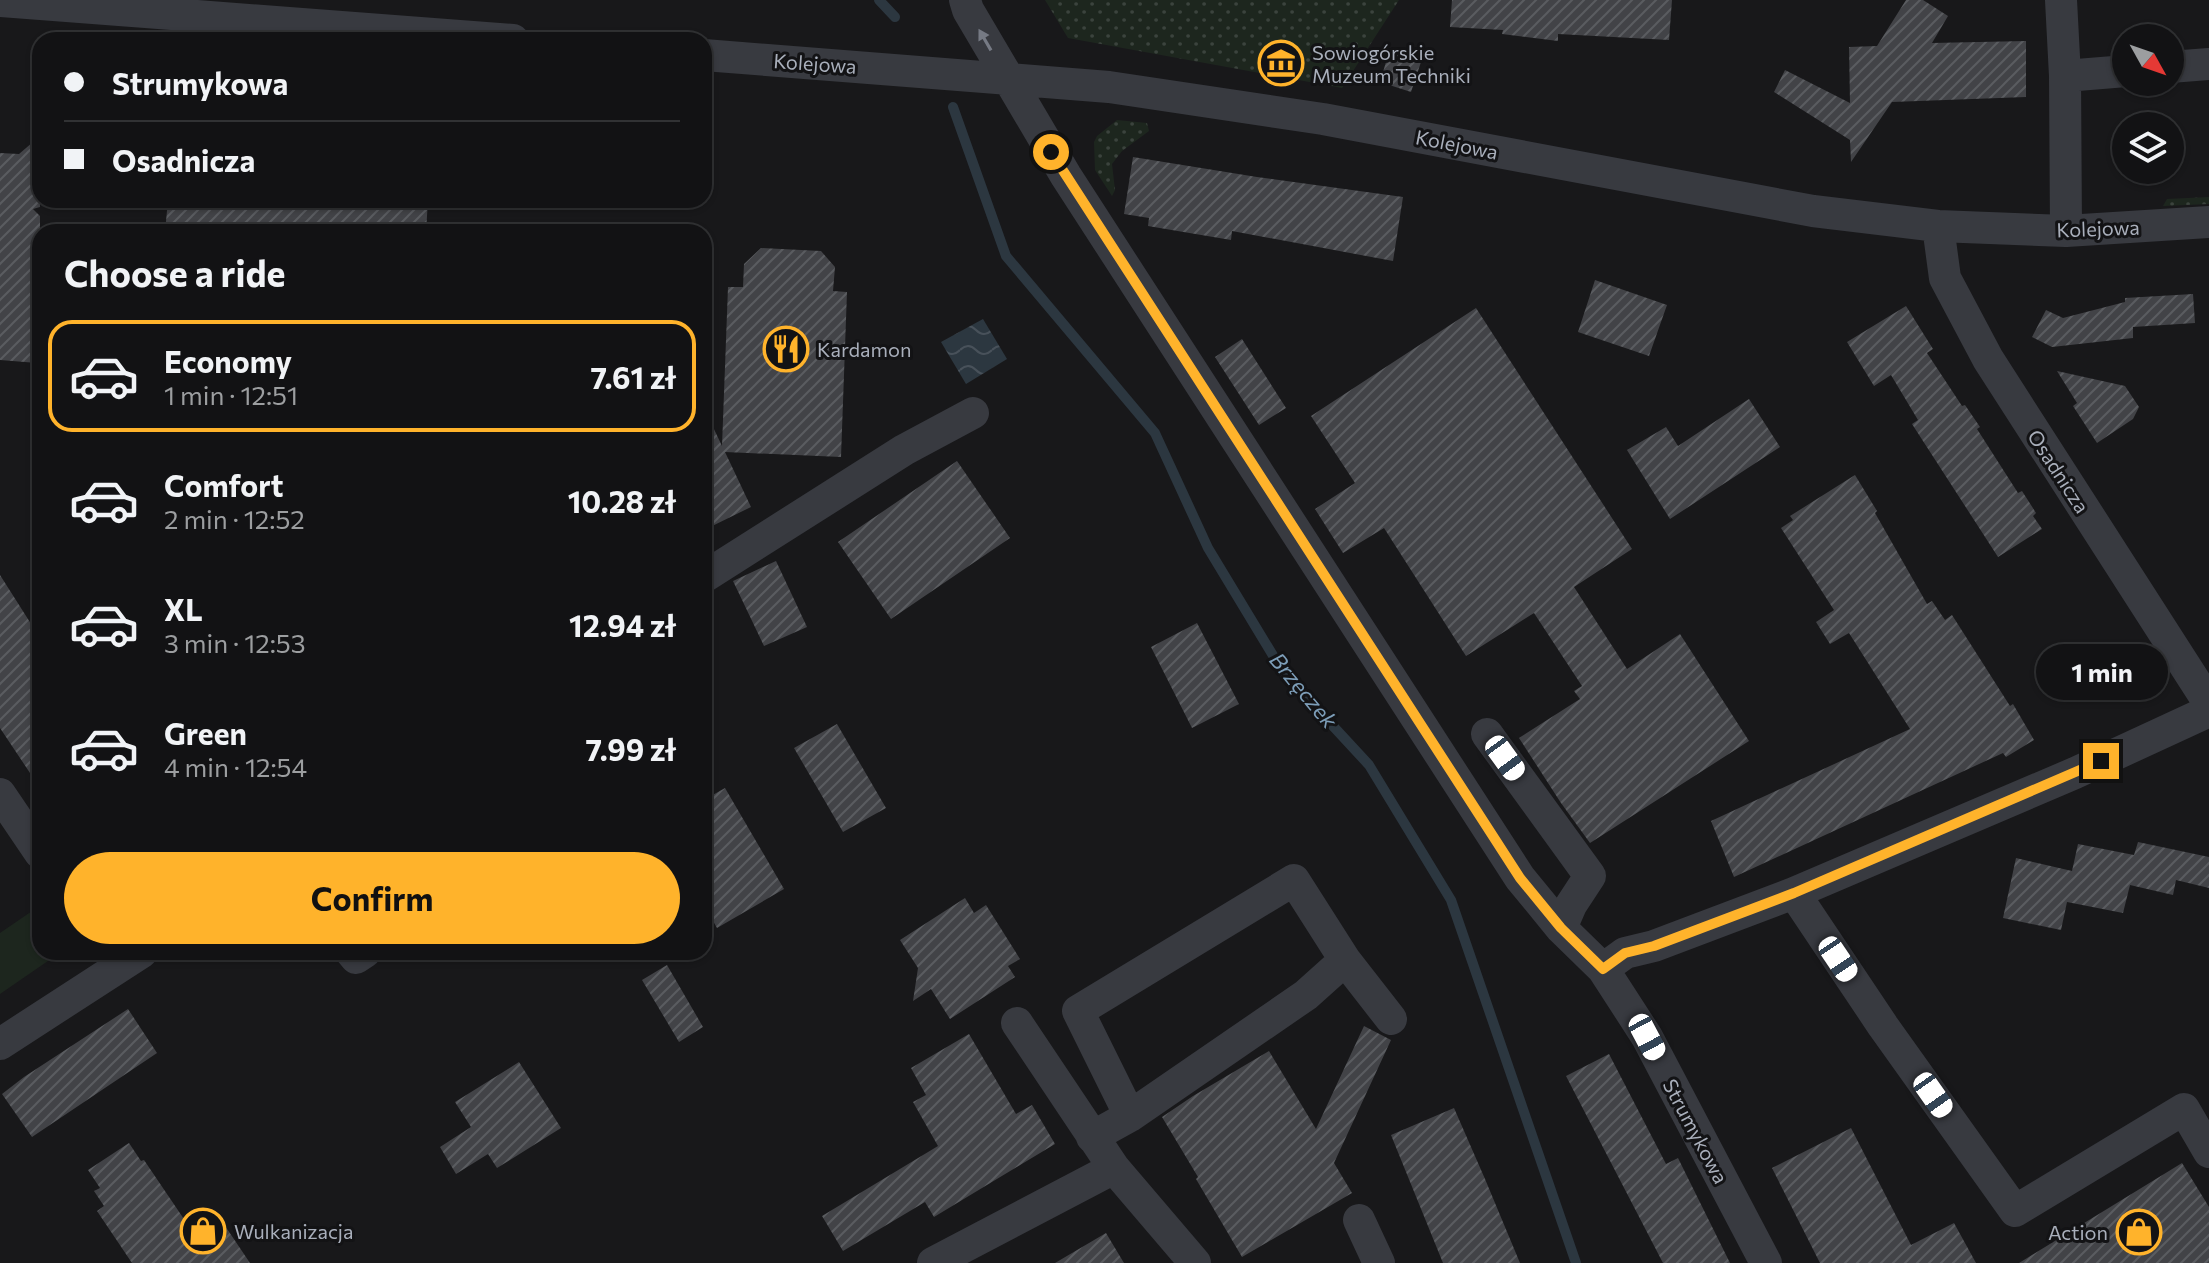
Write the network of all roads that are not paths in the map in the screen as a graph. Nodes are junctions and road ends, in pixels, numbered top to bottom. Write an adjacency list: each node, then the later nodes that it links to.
1 (965, 0): 10 (street, Strumykowa, one-way to 1)
2 (2061, 0): 9 (street)
3 (0, 1): 4 (street)
4 (408, 32)
5 (712, 56): 10 (street, Kolejowa)
6 (2209, 64): 7 (street)
7 (2184, 66)
8 (2112, 72): 9 (street)
9 (2065, 76): 13 (street)
10 (1008, 78): 12 (street, Kolejowa); 22 (street, Strumykowa)
11 (2209, 222): 13 (street, Kolejowa)
12 (1938, 226): 13 (street, Kolejowa); 16 (street, Osadnicza)
13 (2066, 231)
14 (973, 413): 15 (street)
15 (712, 572)
16 (2209, 703)
17 (2209, 711): 21 (street)
18 (1487, 734): 22 (street)
19 (0, 794): 20 (street)
20 (32, 841)
21 (1794, 893): 25 (street); 31 (street)
22 (1561, 928): 25 (street, Strumykowa)
23 (118, 960): 28 (street)
24 (1345, 960): 26 (street); 29 (street); 29 (street)
25 (1603, 969): 37 (street, Strumykowa)
26 (1391, 1019)
27 (1017, 1023): 30 (street)
28 (0, 1044)
29 (1130, 1116): 30 (street)
30 (1092, 1137): 32 (street)
31 (2209, 1152)
32 (1114, 1168): 34 (street); 35 (street)
33 (1359, 1220): 36 (street)
34 (933, 1263)
35 (1195, 1263)
36 (1379, 1263)
37 (1766, 1263)

